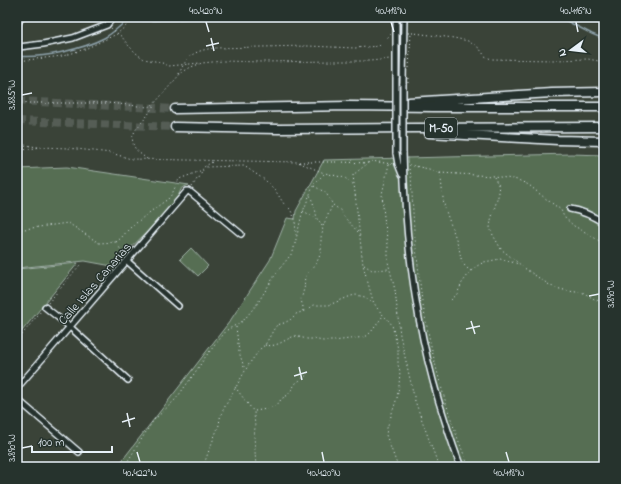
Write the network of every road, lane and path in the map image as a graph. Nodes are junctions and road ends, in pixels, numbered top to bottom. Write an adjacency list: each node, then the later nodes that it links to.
1 (22, 17): 7 (street)
2 (113, 17): 12 (street)
3 (396, 17): 47 (street, bridge)
4 (404, 17): 47 (street, bridge)
5 (591, 17): 8 (path)
6 (129, 18): 11 (path)
7 (17, 24)
8 (604, 26)
9 (112, 29): 11 (path)
10 (393, 32): 19 (path)
11 (117, 34): 15 (path); 19 (path)
12 (17, 46)
13 (604, 57): 16 (path)
14 (393, 59): 18 (path)
15 (17, 61)
16 (601, 61): 17 (path); 20 (path)
17 (604, 62)
18 (202, 63): 19 (path); 21 (path)
19 (183, 64): 21 (path)
20 (409, 71)
21 (178, 76): 24 (path)
22 (604, 92): 25 (highway)
23 (17, 103): 24 (path)
24 (154, 104): 35 (path)
25 (349, 106): 26 (highway, M-50); 27 (highway, M-50)
26 (604, 107)
27 (175, 109)
28 (176, 127): 30 (highway, M-50)
29 (604, 127): 30 (highway, M-50)
30 (278, 129): 31 (highway)
31 (604, 141)
32 (17, 144): 33 (path)
33 (41, 147): 34 (path); 35 (path)
34 (17, 152)
35 (147, 159): 36 (path)
36 (212, 161): 37 (path); 43 (path)
37 (298, 162): 38 (path); 45 (path)
38 (368, 163): 39 (path); 51 (path)
39 (389, 164): 40 (path); 70 (path)
40 (393, 164)
41 (408, 165): 96 (path)
42 (412, 166): 46 (path)
43 (203, 168): 50 (path); 64 (path); 65 (path)
44 (407, 169): 47 (path)
45 (325, 173): 51 (path); 52 (path)
46 (440, 173): 48 (path); 71 (path)
47 (405, 174): 95 (street)
48 (494, 176): 66 (path); 69 (path)
49 (409, 179): 57 (path)
50 (196, 182)
51 (354, 185): 63 (path)
52 (313, 186): 53 (path); 54 (path)
53 (310, 195): 56 (path); 58 (path)
54 (333, 205): 60 (path); 63 (path)
55 (570, 209): 59 (street)
56 (303, 211): 58 (path); 64 (path)
57 (411, 214)
58 (317, 219): 60 (path)
59 (604, 223)
60 (322, 227): 77 (path)
61 (17, 230): 65 (path)
62 (241, 234): 67 (street, Calle Islas Canarias)
63 (360, 234): 68 (path)
64 (296, 237): 79 (path)
65 (116, 242): 67 (path)
66 (604, 244)
67 (127, 261): 75 (street); 80 (street, Calle Islas Canarias)
68 (363, 265): 70 (path); 73 (path)
69 (520, 265): 71 (path); 74 (path)
70 (390, 269): 94 (path)
71 (471, 271): 72 (path)
72 (451, 300)
73 (373, 301): 77 (path); 78 (path)
74 (604, 302)
75 (178, 306)
76 (45, 307): 80 (street)
77 (303, 311): 81 (path)
78 (384, 316): 81 (path); 93 (path)
79 (236, 326): 83 (path); 90 (path)
80 (70, 327): 84 (street); 86 (street, Calle Islas Canarias)
81 (265, 345): 83 (path)
82 (309, 370): 88 (path)
83 (245, 371): 85 (path)
84 (128, 380)
85 (235, 387): 88 (path); 91 (path)
86 (17, 388)
87 (17, 399): 89 (street)
88 (254, 412): 92 (path)
89 (79, 452)
90 (124, 467)
91 (203, 467)
92 (256, 467)
93 (398, 467)
94 (439, 467)
95 (461, 467)
96 (468, 467)

